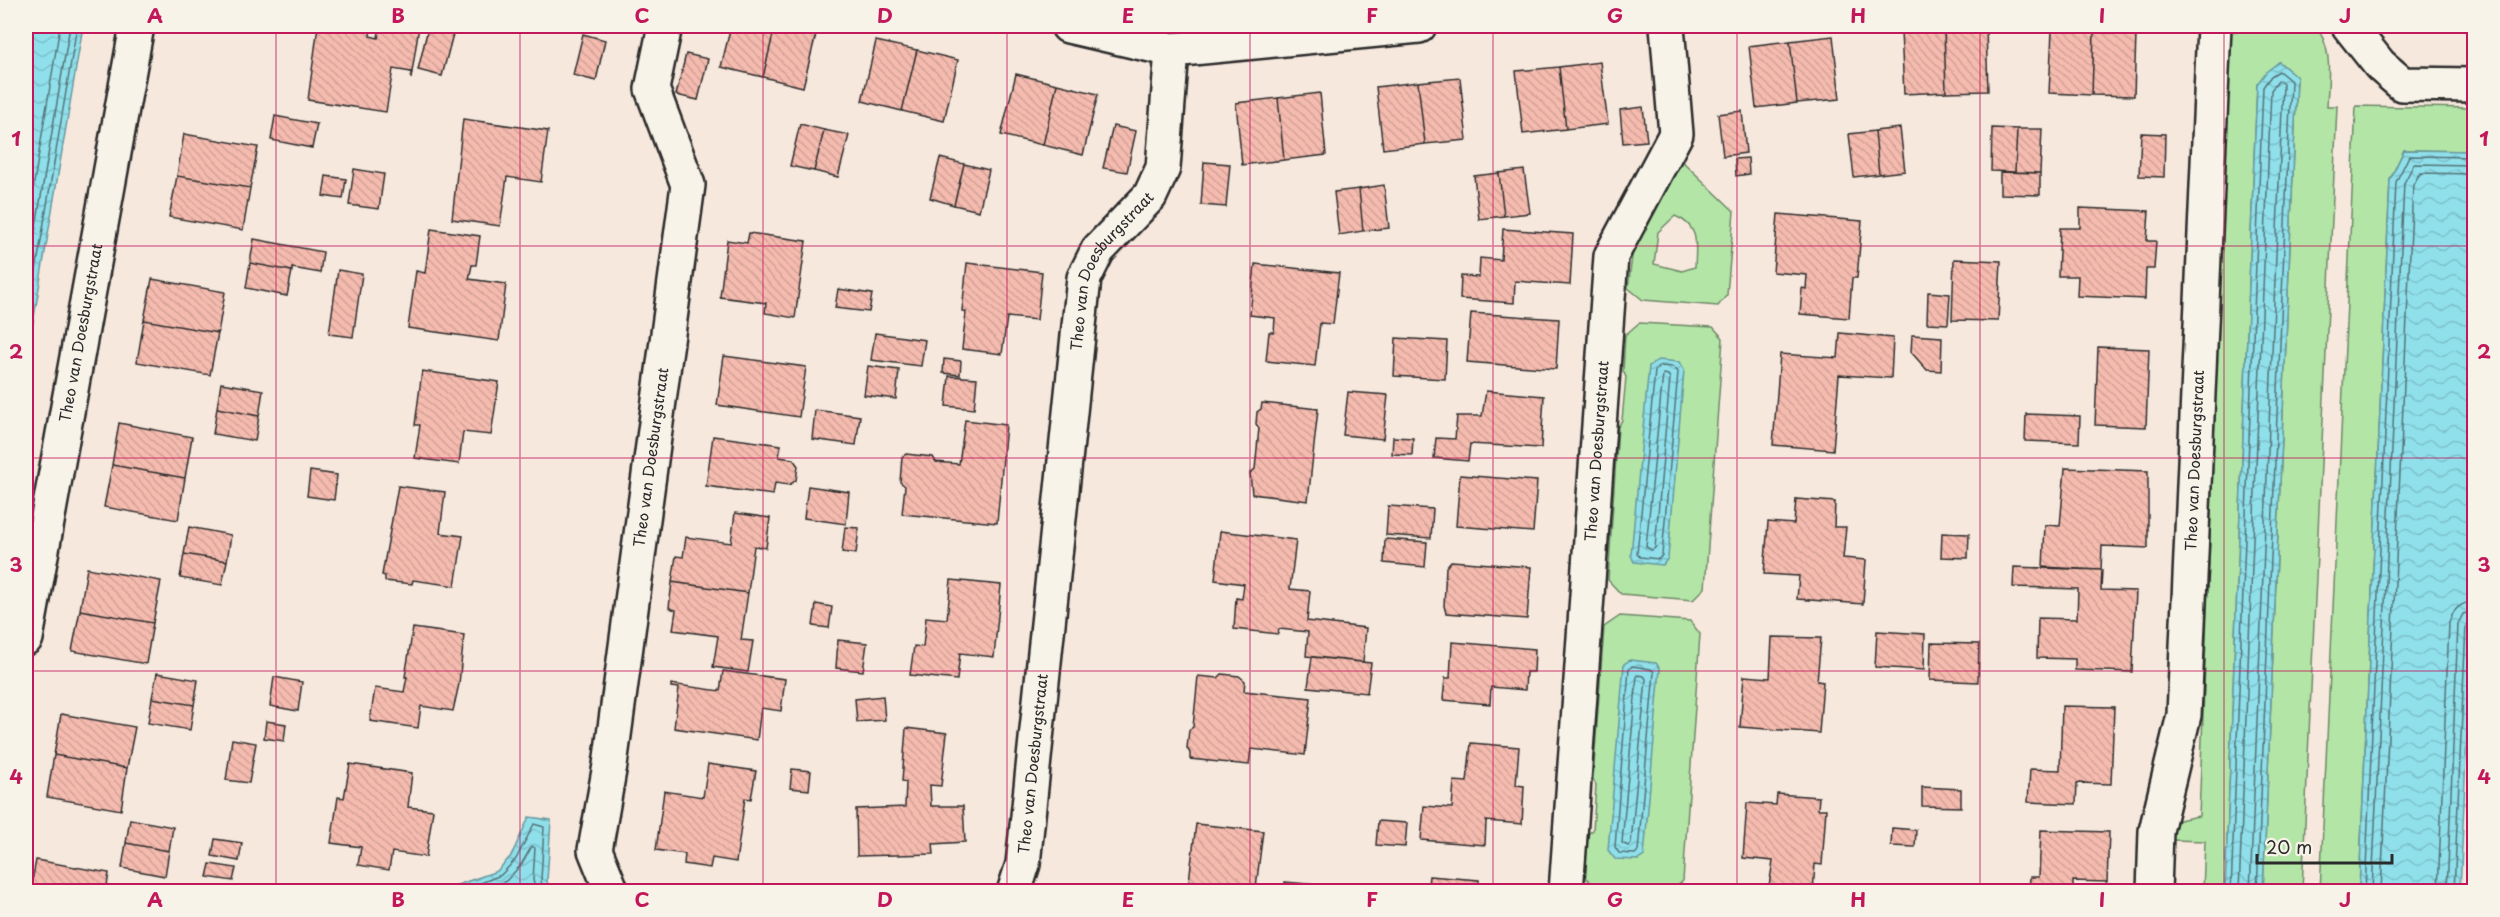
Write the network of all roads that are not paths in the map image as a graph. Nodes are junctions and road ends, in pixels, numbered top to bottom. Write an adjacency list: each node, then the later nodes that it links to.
1 (136, 26): 10 (street, Theo van Doesburgstraat)
2 (665, 26): 11 (street, Theo van Doesburgstraat)
3 (1068, 26): 8 (street)
4 (1419, 26): 8 (street)
5 (1667, 26): 13 (street, Theo van Doesburgstraat)
6 (2214, 26): 14 (street, Theo van Doesburgstraat)
7 (2349, 26): 9 (street)
8 (1172, 50): 12 (street, Theo van Doesburgstraat)
9 (2475, 86)
10 (26, 638)
11 (612, 891)
12 (1014, 891)
13 (1566, 891)
14 (2154, 891)

